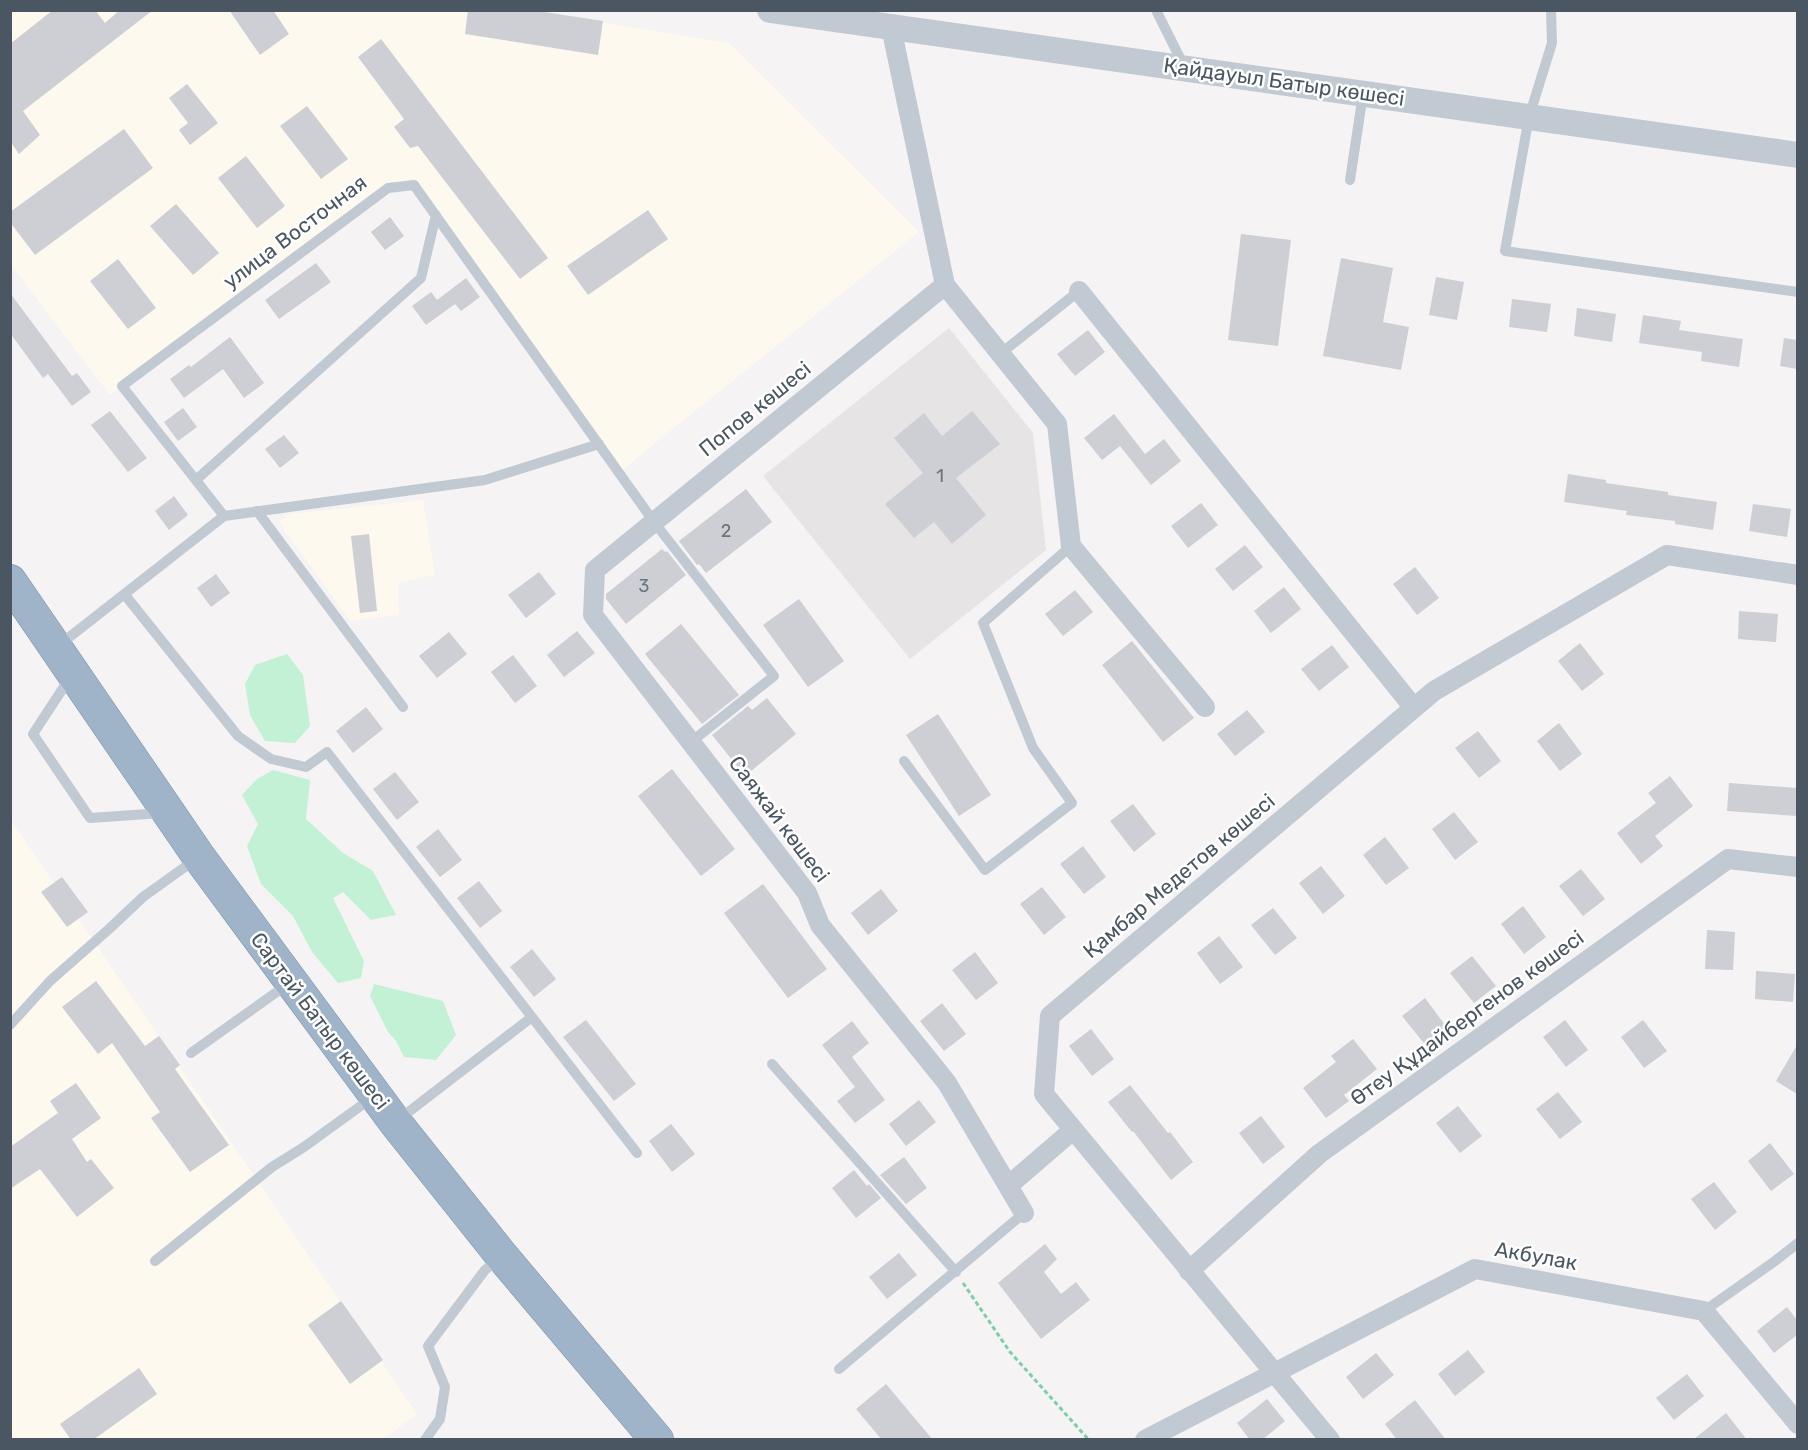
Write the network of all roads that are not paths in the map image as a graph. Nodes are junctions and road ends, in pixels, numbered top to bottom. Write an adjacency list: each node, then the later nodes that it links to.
1 (770, 10): 4 (street, Қайдауыл Батыр көшесі)
2 (1156, 10): 5 (lane)
3 (1551, 10): 7 (lane)
4 (891, 27): 5 (street, Қайдауыл Батыр көшесі); 11 (street)
5 (1185, 69): 6 (street, Қайдауыл Батыр көшесі)
6 (1363, 93): 7 (street, Қайдауыл Батыр көшесі); 9 (lane)
7 (1529, 117): 8 (street, Қайдауыл Батыр көшесі); 13 (lane)
8 (1797, 155)
9 (1350, 180)
10 (436, 215): 15 (lane, улица Восточная); 16 (lane); 16 (lane, улица Восточная)
11 (945, 285): 14 (street); 19 (street, Попов көшесі)
12 (1079, 291): 14 (lane); 28 (street)
13 (1797, 292)
14 (1000, 354): 20 (street)
15 (599, 444): 17 (lane); 19 (lane, улица Восточная)
16 (196, 480): 18 (lane, улица Восточная)
17 (256, 512): 18 (lane); 26 (lane)
18 (224, 516): 24 (lane)
19 (654, 522): 21 (street, Попов көшесі); 29 (lane, улица Восточная)
20 (1071, 546): 27 (street); 30 (lane)
21 (595, 570): 29 (street, Саяжай көшесі)
22 (1797, 575): 28 (street, Қамбар Медетов көшесі)
23 (10, 581): 25 (highway, Сартай Батыр көшесі)
24 (125, 595): 25 (lane); 35 (lane)
25 (64, 661): 31 (highway, Сартай Батыр көшесі); 31 (lane)
26 (403, 707)
27 (1205, 707)
28 (1414, 708): 41 (street, Қамбар Медетов көшесі)
29 (691, 742): 43 (street, Саяжай көшесі)
30 (904, 761)
31 (168, 812): 32 (highway, Сартай Батыр көшесі)
32 (198, 857): 34 (highway, Сартай Батыр көшесі); 36 (lane)
33 (1797, 867): 48 (street, Өтеу Құдайбергенов көшесі)
34 (291, 982): 37 (lane); 39 (highway, Сартай Батыр көшесі)
35 (532, 1017): 40 (lane); 42 (lane)
36 (10, 1025)
37 (191, 1053)
38 (772, 1064): 49 (lane)
39 (376, 1095): 40 (highway, Сартай Батыр көшесі); 47 (lane)
40 (395, 1122): 46 (highway, Сартай Батыр көшесі)
41 (1074, 1130): 43 (street); 48 (street, Қамбар Медетов көшесі)
42 (637, 1153)
43 (1008, 1186): 44 (street, Саяжай көшесі)
44 (1024, 1213): 49 (lane)
45 (1797, 1243): 50 (lane)
46 (501, 1256): 54 (lane); 55 (highway, Сартай Батыр көшесі)
47 (155, 1261)
48 (1190, 1271): 52 (street, Қамбар Медетов көшесі)
49 (956, 1272): 51 (lane)
50 (1704, 1311): 52 (street, Акбулак); 53 (street)
51 (839, 1369)
52 (1274, 1373): 56 (street, Акбулак); 57 (street, Қамбар Медетов көшесі)
53 (1797, 1424)
54 (425, 1440)
55 (657, 1440)
56 (1145, 1440)
57 (1330, 1440)

